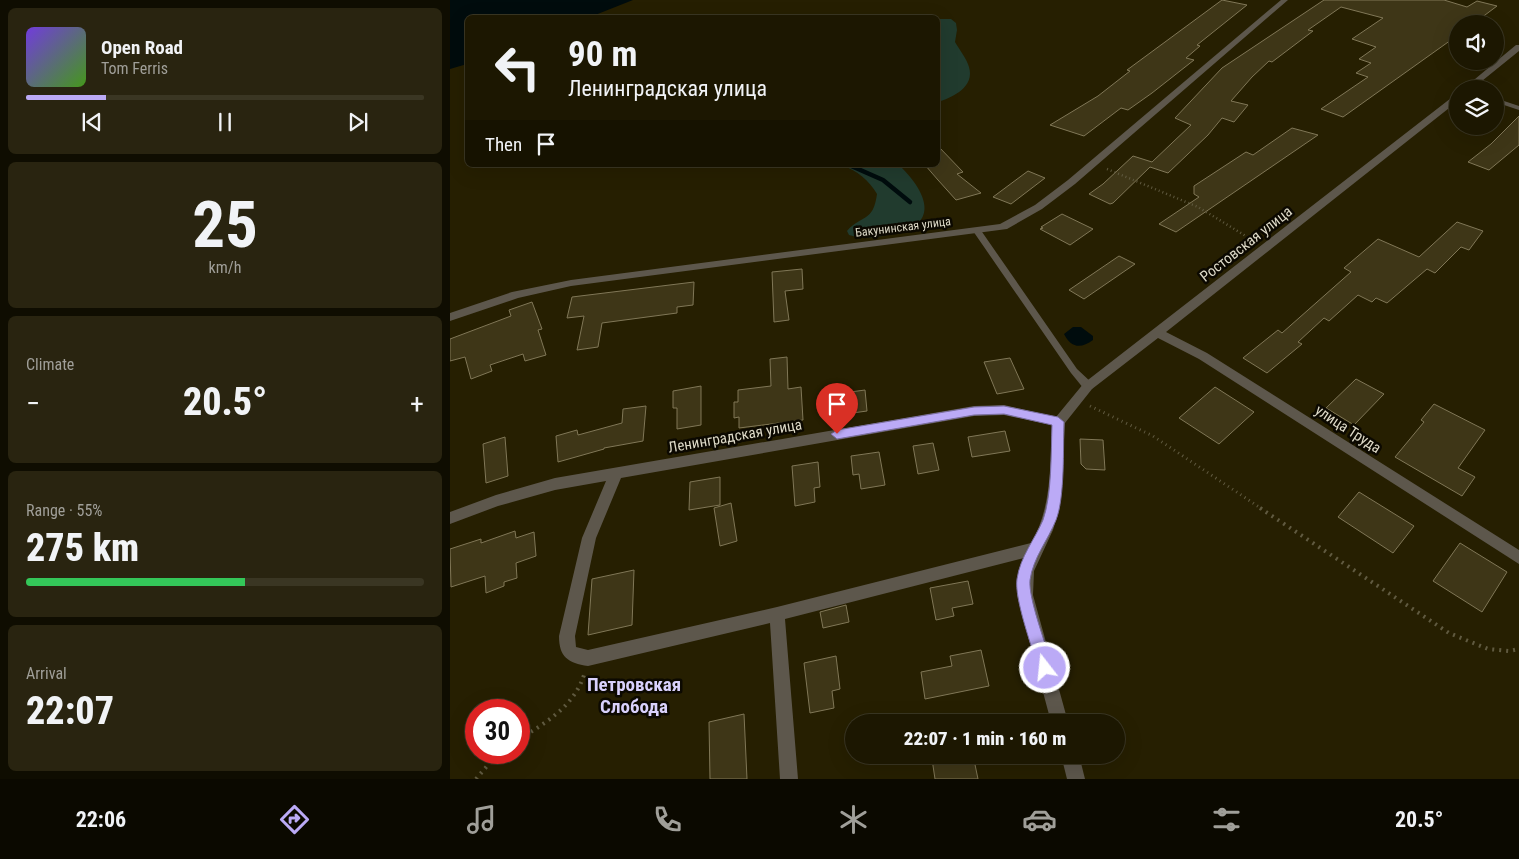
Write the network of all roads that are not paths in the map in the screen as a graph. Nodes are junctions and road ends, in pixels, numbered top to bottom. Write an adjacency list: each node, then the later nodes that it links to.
1 (1285, 0): 7 (street, Бакунинская улица)
2 (1517, 50): 3 (street)
3 (1479, 80)
4 (1504, 103): 6 (lane)
5 (1449, 104): 9 (street, Ростовская улица)
6 (1519, 108)
7 (976, 231): 8 (street, Бакунинская улица); 10 (lane)
8 (450, 317)
9 (1157, 332): 10 (street, Ростовская улица); 15 (street, улица Труда)
10 (1088, 386): 11 (street, Ростовская улица)
11 (1058, 422): 12 (street, Ленинградская улица); 14 (street)
12 (616, 473): 13 (street, Ленинградская улица); 16 (street)
13 (450, 518)
14 (1034, 549): 16 (street); 17 (street)
15 (1519, 558)
16 (777, 614): 19 (street)
17 (1058, 714)
18 (1072, 764): 20 (street)
19 (790, 779)
20 (1076, 779)

